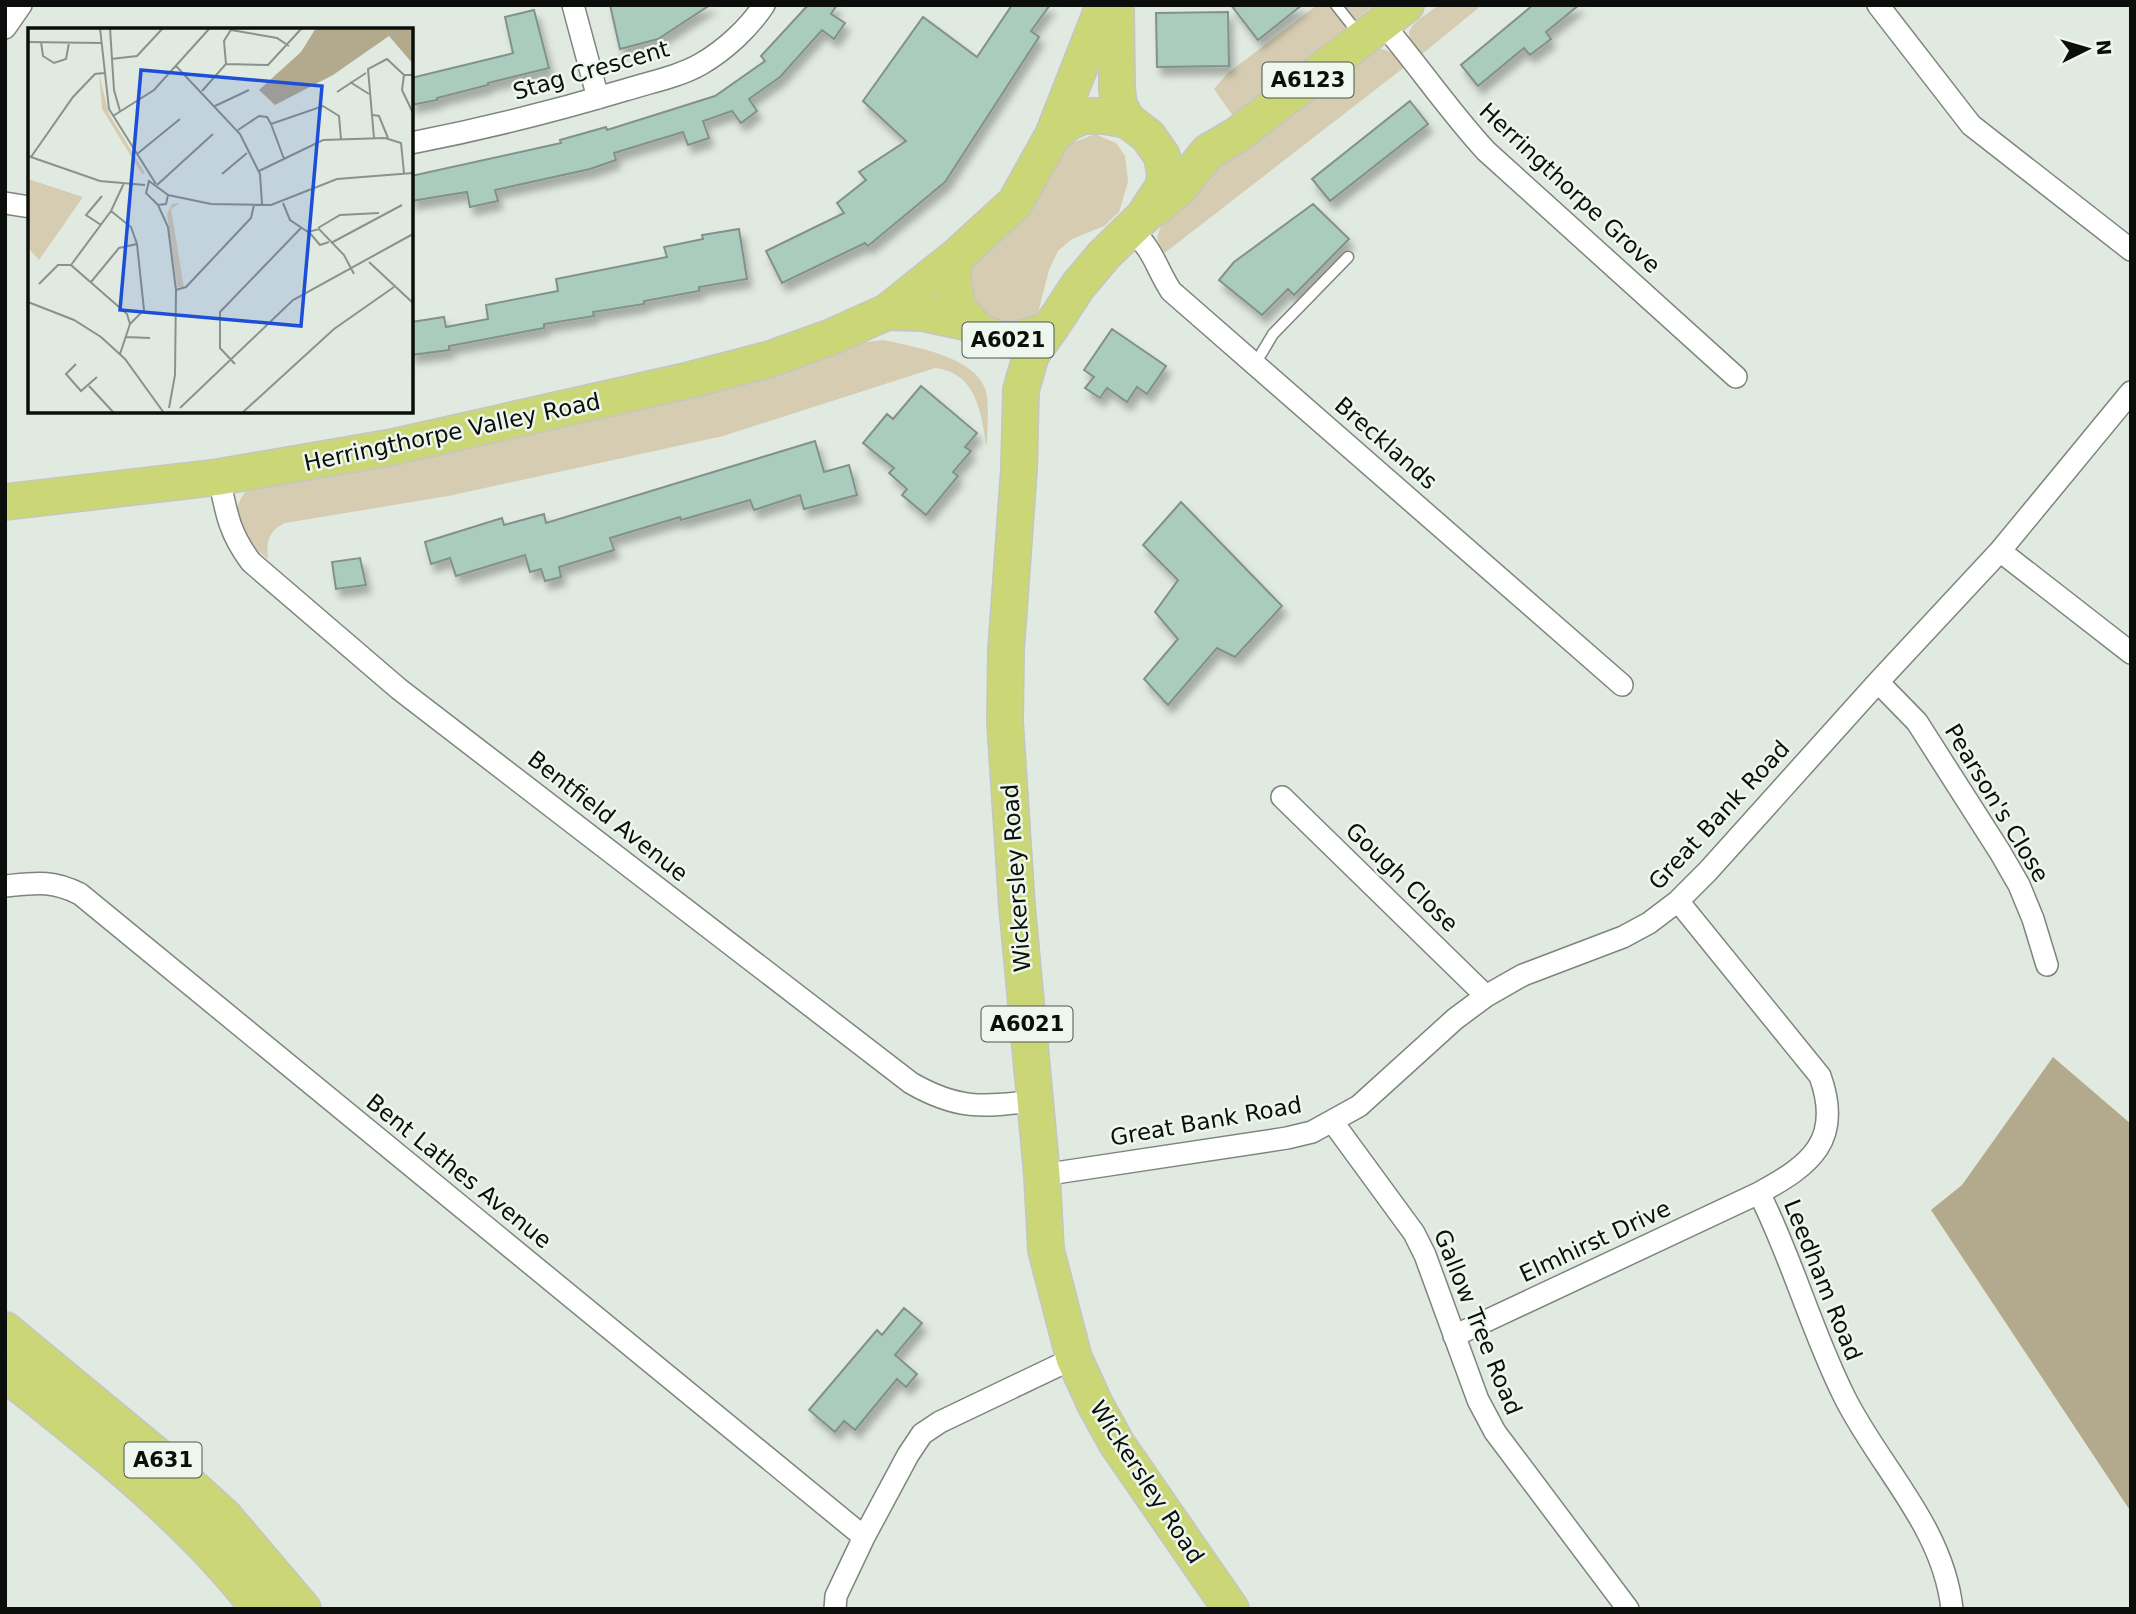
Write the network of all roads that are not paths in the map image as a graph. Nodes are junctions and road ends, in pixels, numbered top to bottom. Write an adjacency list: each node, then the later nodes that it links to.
1 (21, 5): 9 (street)
2 (573, 5): 10 (street)
3 (764, 5): 10 (street, Stag Crescent)
4 (1104, 5): 12 (main road)
5 (1116, 5): 11 (main road, A6021)
6 (1336, 5): 8 (lane)
7 (1878, 5): 18 (street)
8 (1384, 23): 14 (main road, A6123); 25 (street, Herringthorpe Grove)
9 (5, 28)
10 (598, 98): 13 (street, Stag Crescent)
11 (1138, 128): 12 (main road); 14 (main road); 17 (main road, A6021)
12 (1053, 135): 19 (main road, Herringthorpe Valley Road)
13 (413, 144)
14 (1208, 152): 17 (main road, A6123)
15 (5, 203): 16 (street)
16 (28, 207)
17 (1138, 223): 23 (main road, A6021); 24 (street, Brecklands)
18 (2131, 250)
19 (957, 256): 21 (main road, Herringthorpe Valley Road); 22 (main road, A6021)
20 (1348, 257): 24 (lane)
21 (887, 312): 22 (main road, Herringthorpe Valley Road); 28 (main road, Herringthorpe Valley Road)
22 (974, 327): 23 (main road, A6021); 26 (main road, Wickersley Road / A6021)
23 (1049, 330): 26 (main road, Wickersley Road / A6021)
24 (1255, 365): 33 (street, Brecklands)
25 (1736, 377)
26 (1021, 390): 39 (main road, Wickersley Road / A6021)
27 (2131, 392): 30 (street, Great Bank Road)
28 (219, 477): 29 (main road, Herringthorpe Valley Road); 39 (street, Bentfield Avenue)
29 (5, 502)
30 (2000, 551): 31 (street); 32 (street, Great Bank Road)
31 (2131, 653)
32 (1878, 682): 36 (street, Great Bank Road); 37 (street, Pearson's Close)
33 (1622, 685)
34 (1282, 797): 38 (street, Gough Close)
35 (5, 886): 47 (street, Bent Lathes Avenue)
36 (1678, 901): 38 (street, Great Bank Road); 42 (street, Leedham Road)
37 (2047, 965)
38 (1486, 996): 40 (street, Great Bank Road)
39 (1034, 1101): 41 (main road, Wickersley Road / A6021)
40 (1332, 1121): 41 (street, Great Bank Road); 44 (street, Gallow Tree Road)
41 (1042, 1175): 45 (main road, Wickersley Road / A6021)
42 (1759, 1193): 44 (street, Elmhirst Drive); 53 (street, Leedham Road)
43 (5, 1330): 49 (main road, A631)
44 (1454, 1336): 52 (street, Gallow Tree Road)
45 (1074, 1358): 47 (street); 51 (main road, Wickersley Road / A6021)
46 (5, 1373): 48 (main road, A631)
47 (864, 1537): 50 (street)
48 (259, 1609)
49 (303, 1609)
50 (835, 1609)
51 (1231, 1609)
52 (1628, 1609)
53 (1952, 1609)

